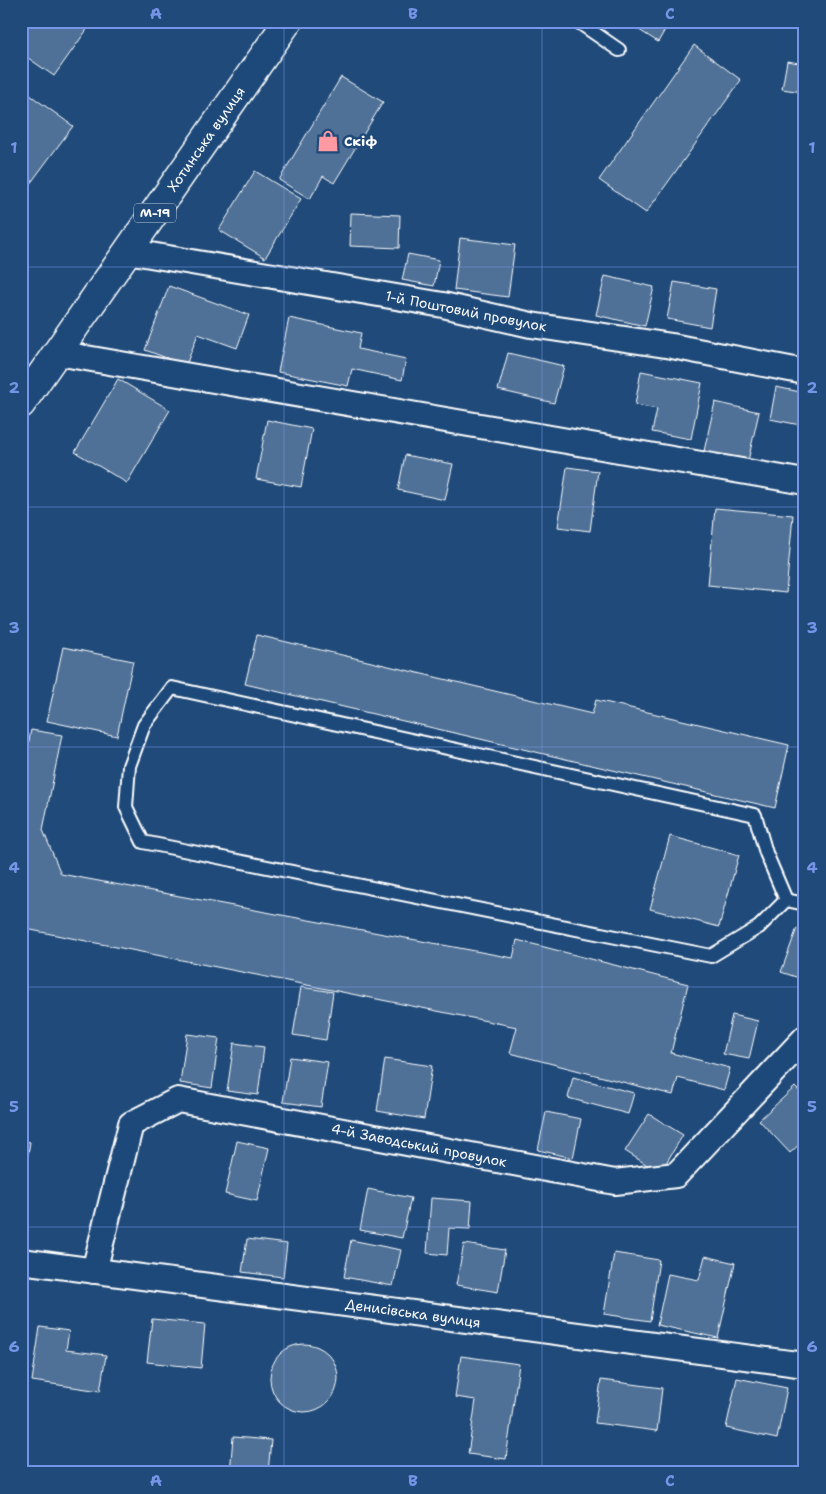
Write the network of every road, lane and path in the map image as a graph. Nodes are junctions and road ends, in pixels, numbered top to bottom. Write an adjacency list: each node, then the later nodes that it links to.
1 (288, 21): 4 (highway, Хотинська вулиця / М-19)
2 (577, 21): 3 (lane)
3 (620, 50)
4 (127, 251): 5 (highway, Хотинська вулиця / М-19); 6 (street, 1-й Поштовий провулок)
5 (57, 353): 7 (highway, Хотинська вулиця / М-19); 8 (street)
6 (805, 372)
7 (21, 404)
8 (805, 482)
9 (786, 900): 9 (lane); 10 (lane)
10 (805, 904)
11 (805, 1038): 13 (street, 4-й Заводський провулок)
12 (21, 1261): 13 (street, Денисівська вулиця)
13 (94, 1271): 14 (street, Денисівська вулиця)
14 (805, 1365)

